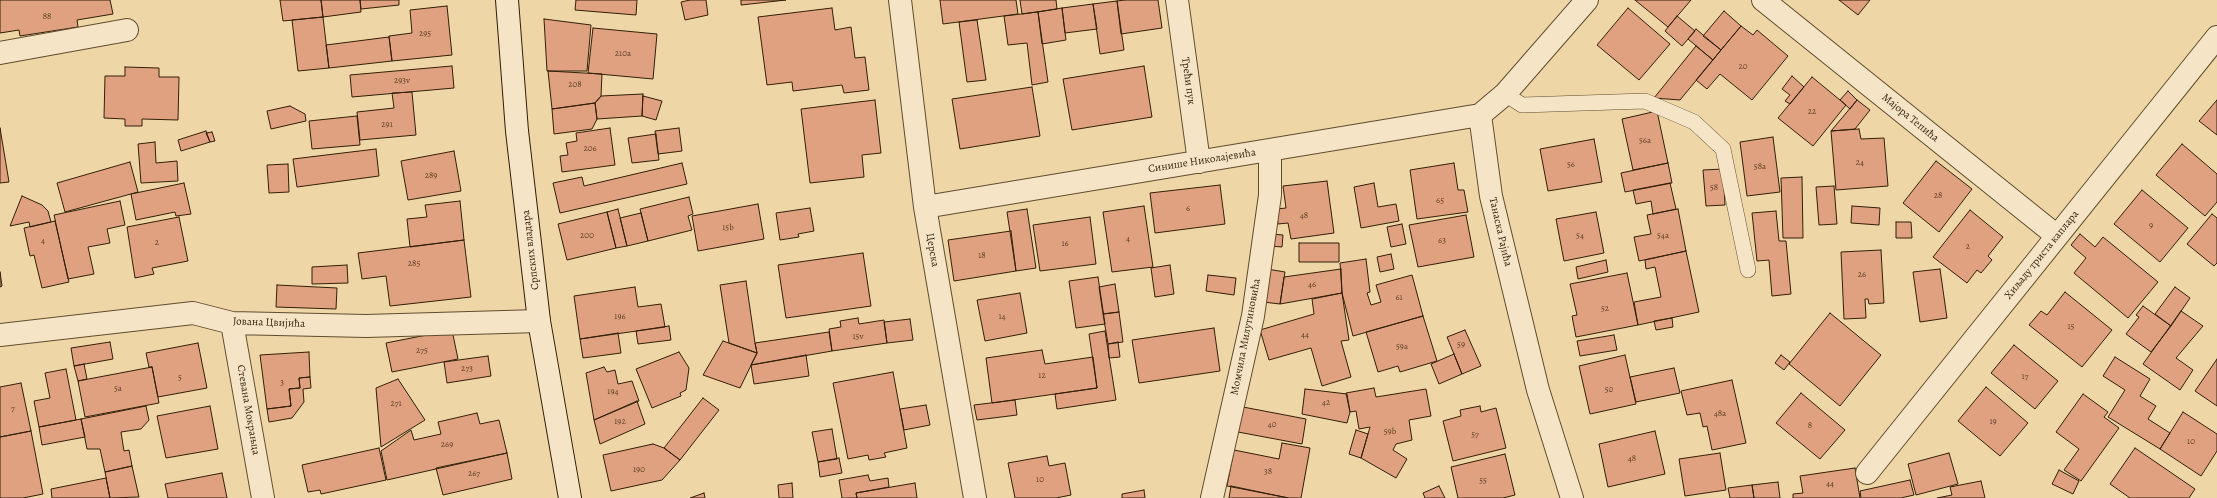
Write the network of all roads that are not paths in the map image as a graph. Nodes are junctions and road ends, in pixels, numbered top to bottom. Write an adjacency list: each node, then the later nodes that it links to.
1 (507, 0): 16 (street, Српских владара)
2 (900, 0): 13 (street, Церска)
3 (1177, 0): 12 (street, Трећи пук)
4 (1587, 0): 9 (street)
5 (1763, 0): 14 (street, Мајора Тепића)
6 (127, 30): 8 (street)
7 (2217, 37): 14 (street, Хиљаду триста каплара)
8 (0, 53)
9 (1505, 94): 10 (street); 15 (lane)
10 (1480, 116): 11 (street, Синише Николајевића); 24 (street, Танаска Рајића)
11 (1270, 150): 12 (street, Синише Николајевића); 23 (street, Момчила Милутиновића)
12 (1199, 162): 13 (street, Синише Николајевића)
13 (924, 207): 22 (street, Церска)
14 (2057, 236): 19 (street, Хиљаду триста каплара)
15 (1748, 270)
16 (539, 321): 17 (street, Јована Цвијића); 21 (street, Српских владара)
17 (232, 323): 18 (street, Јована Цвијића); 20 (street, Стевана Мокрањца)
18 (0, 335)
19 (1867, 473)
20 (263, 498)
21 (570, 498)
22 (975, 498)
23 (1212, 498)
24 (1572, 498)

